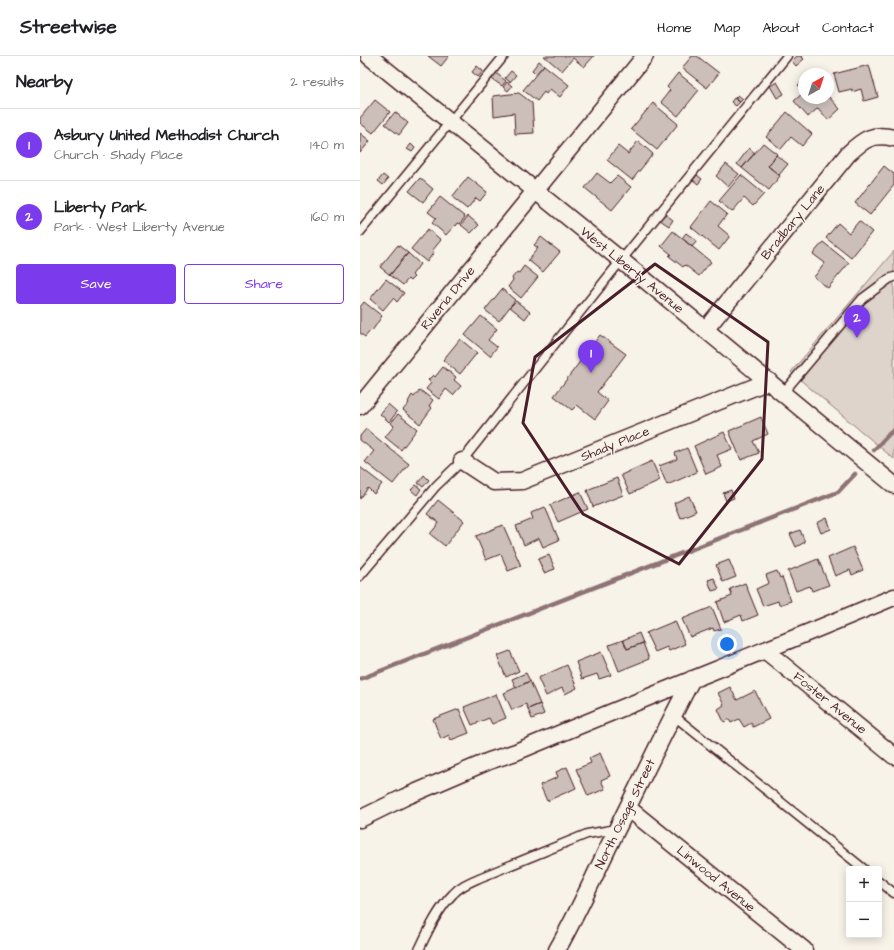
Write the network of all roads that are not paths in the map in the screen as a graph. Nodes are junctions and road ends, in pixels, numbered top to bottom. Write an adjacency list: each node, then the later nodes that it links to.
1 (364, 56): 6 (street)
2 (369, 56): 7 (street, West Liberty Avenue)
3 (504, 56): 7 (lane)
4 (645, 56): 9 (street)
5 (787, 56): 11 (lane)
6 (360, 61)
7 (450, 122): 9 (street, West Liberty Avenue); 10 (lane)
8 (894, 138): 13 (street, Bradbary Lane)
9 (535, 191): 11 (street, West Liberty Avenue); 16 (street, Riveria Drive)
10 (360, 232)
11 (622, 261): 13 (street, West Liberty Avenue); 17 (lane)
12 (894, 277): 15 (lane)
13 (705, 330): 14 (street, West Liberty Avenue)
14 (769, 381): 15 (street, West Liberty Avenue); 17 (street, Shady Place)
15 (783, 393): 18 (street, West Liberty Avenue)
16 (360, 406)
17 (462, 461): 19 (lane)
18 (894, 484)
19 (360, 576)
20 (894, 596): 21 (street)
21 (766, 651): 22 (street); 24 (street, Foster Avenue)
22 (692, 679): 23 (street, North Osage Street); 26 (street)
23 (673, 715): 25 (street, North Osage Street); 28 (lane)
24 (894, 756)
25 (628, 808): 27 (street, North Osage Street); 33 (street, Linwood Avenue)
26 (360, 819)
27 (617, 829): 31 (lane); 32 (street, North Osage Street)
28 (860, 866)
29 (882, 883): 30 (lane)
30 (894, 893)
31 (419, 950)
32 (557, 950)
33 (804, 950)

